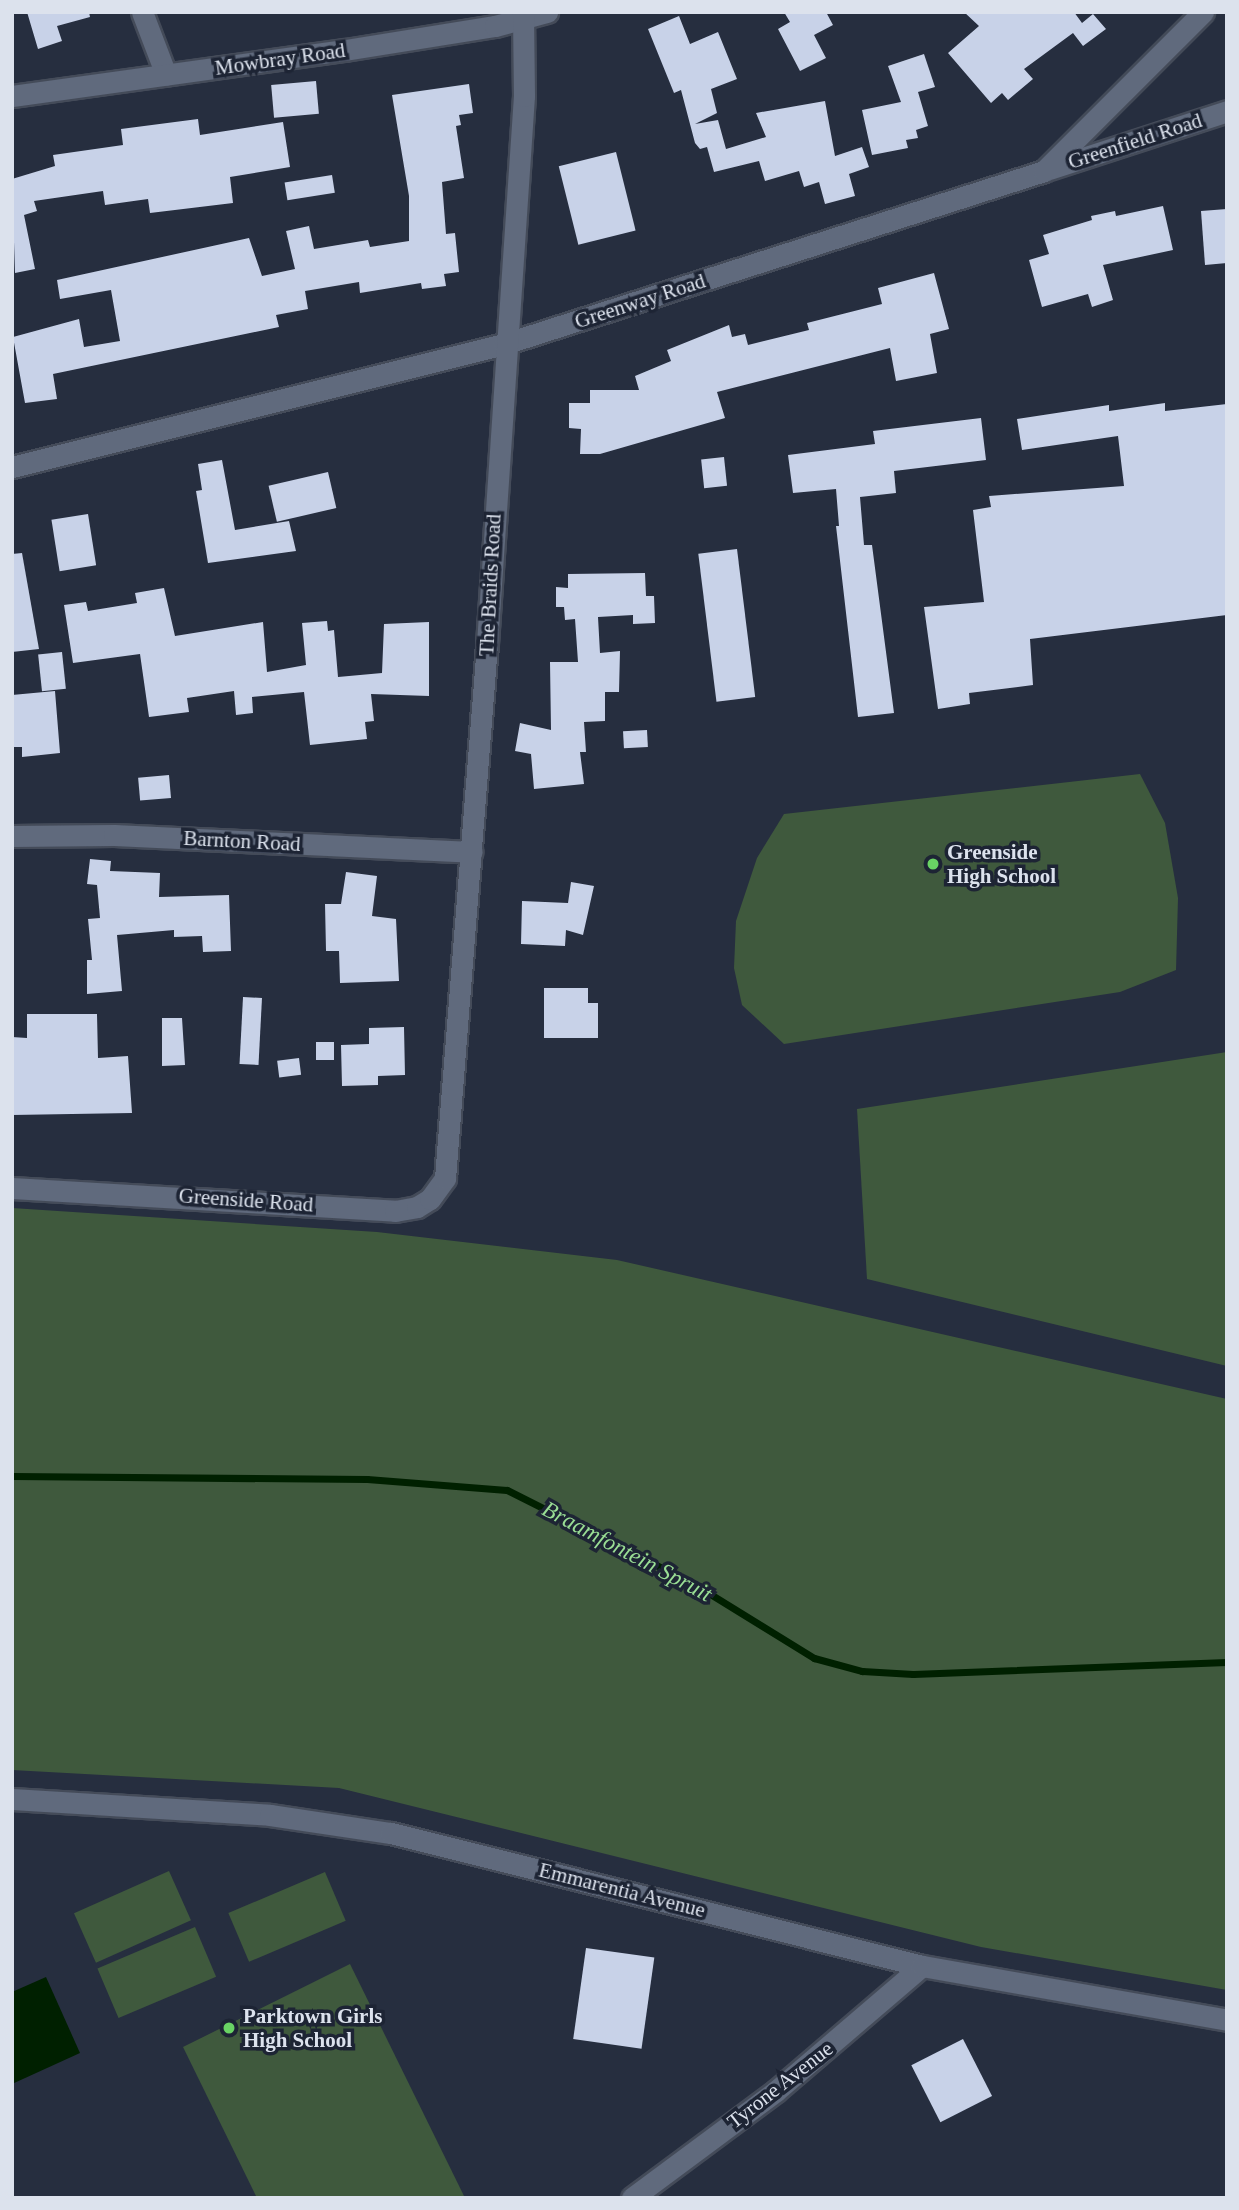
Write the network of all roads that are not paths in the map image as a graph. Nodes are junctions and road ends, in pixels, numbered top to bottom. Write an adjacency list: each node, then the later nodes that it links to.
1 (142, 12): 5 (street)
2 (547, 12): 4 (street, Mowbray Road)
3 (1203, 12): 8 (street, Greenway Road)
4 (524, 16): 5 (street, Mowbray Road); 9 (street, The Braids Road)
5 (166, 75): 6 (street, Mowbray Road)
6 (12, 96)
7 (1227, 111): 8 (street, Greenfield Road)
8 (1044, 171): 9 (street, Greenway Road)
9 (504, 344): 10 (street, Greenway Road); 12 (street, The Braids Road)
10 (12, 467)
11 (12, 836): 12 (street, Barnton Road)
12 (472, 852): 13 (street, The Braids Road)
13 (448, 1158): 14 (street, Greenside Road)
14 (12, 1188)
15 (12, 1800): 16 (street, Emmarentia Avenue)
16 (922, 1966): 17 (street, Emmarentia Avenue); 18 (street, Tyrone Avenue)
17 (1227, 2020)
18 (632, 2198)

